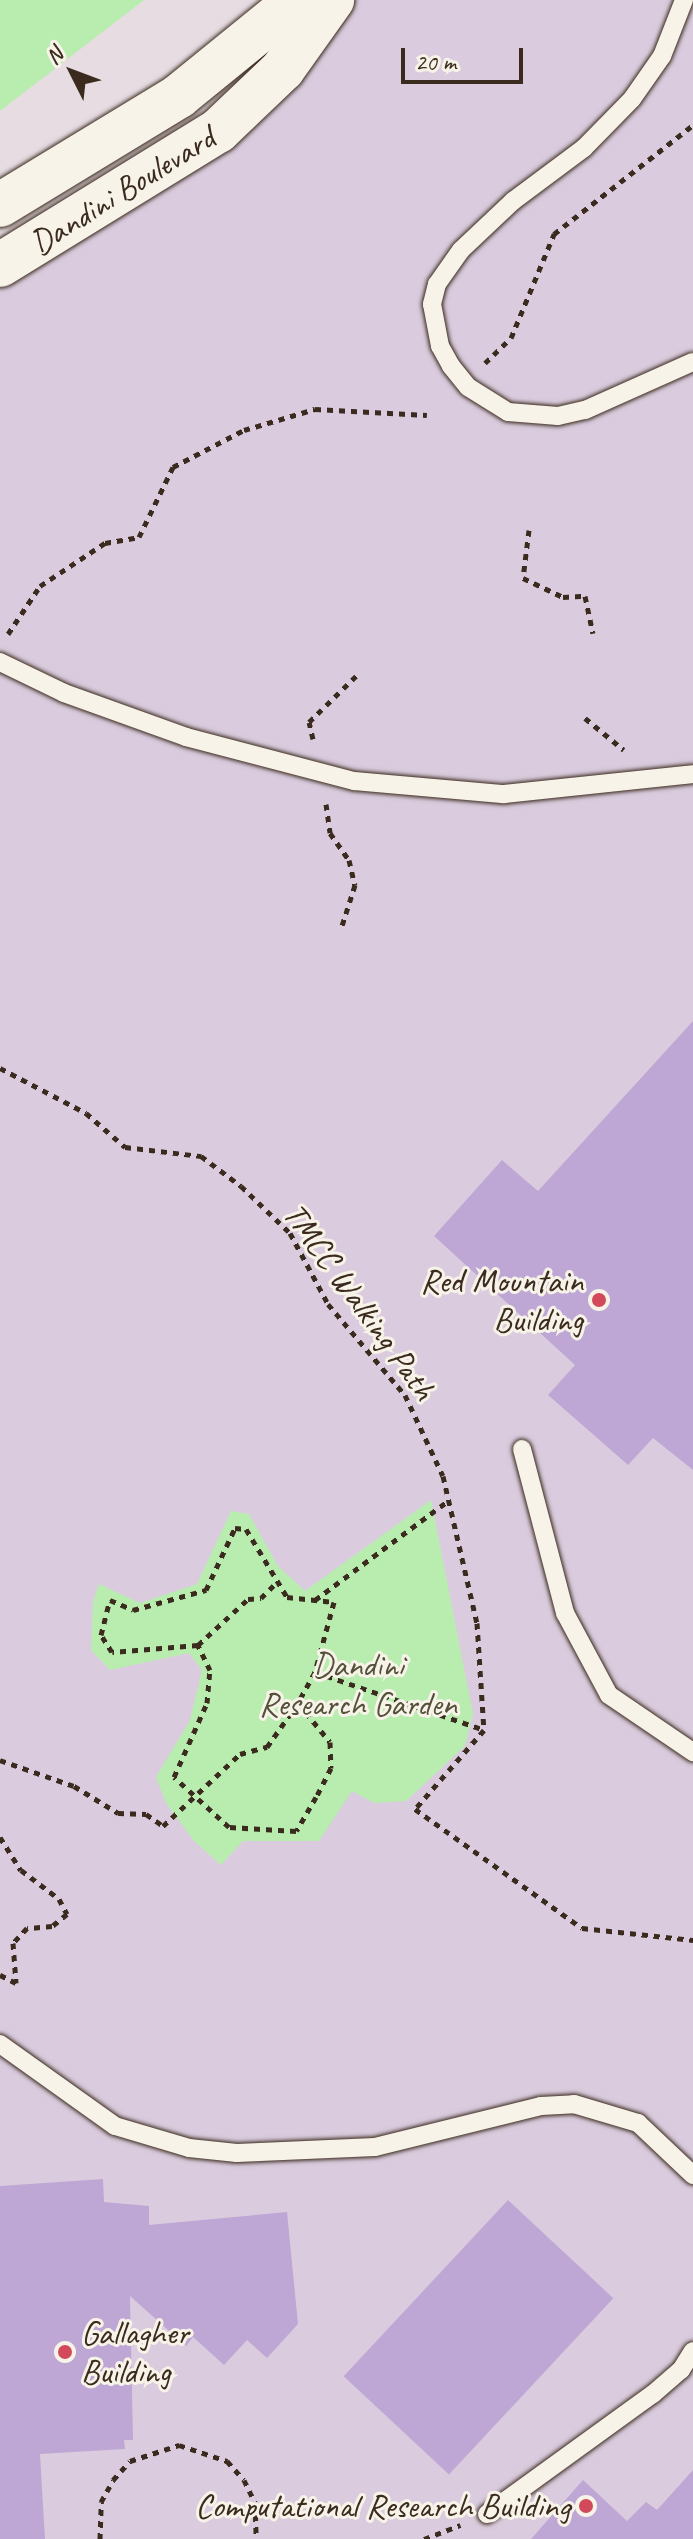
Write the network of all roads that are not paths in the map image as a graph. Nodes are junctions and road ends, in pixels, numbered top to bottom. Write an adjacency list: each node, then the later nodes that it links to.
1 (297, 0): 4 (main road, Dandini Boulevard)
2 (332, 0): 5 (main road, Dandini Boulevard)
3 (684, 0): 6 (lane)
4 (0, 205)
5 (0, 265)
6 (693, 362)
7 (0, 662): 8 (lane)
8 (693, 774)
9 (522, 1449): 10 (lane)
10 (693, 1752)
11 (0, 2044): 12 (lane)
12 (693, 2175)
13 (693, 2351): 14 (lane)
14 (487, 2514)

